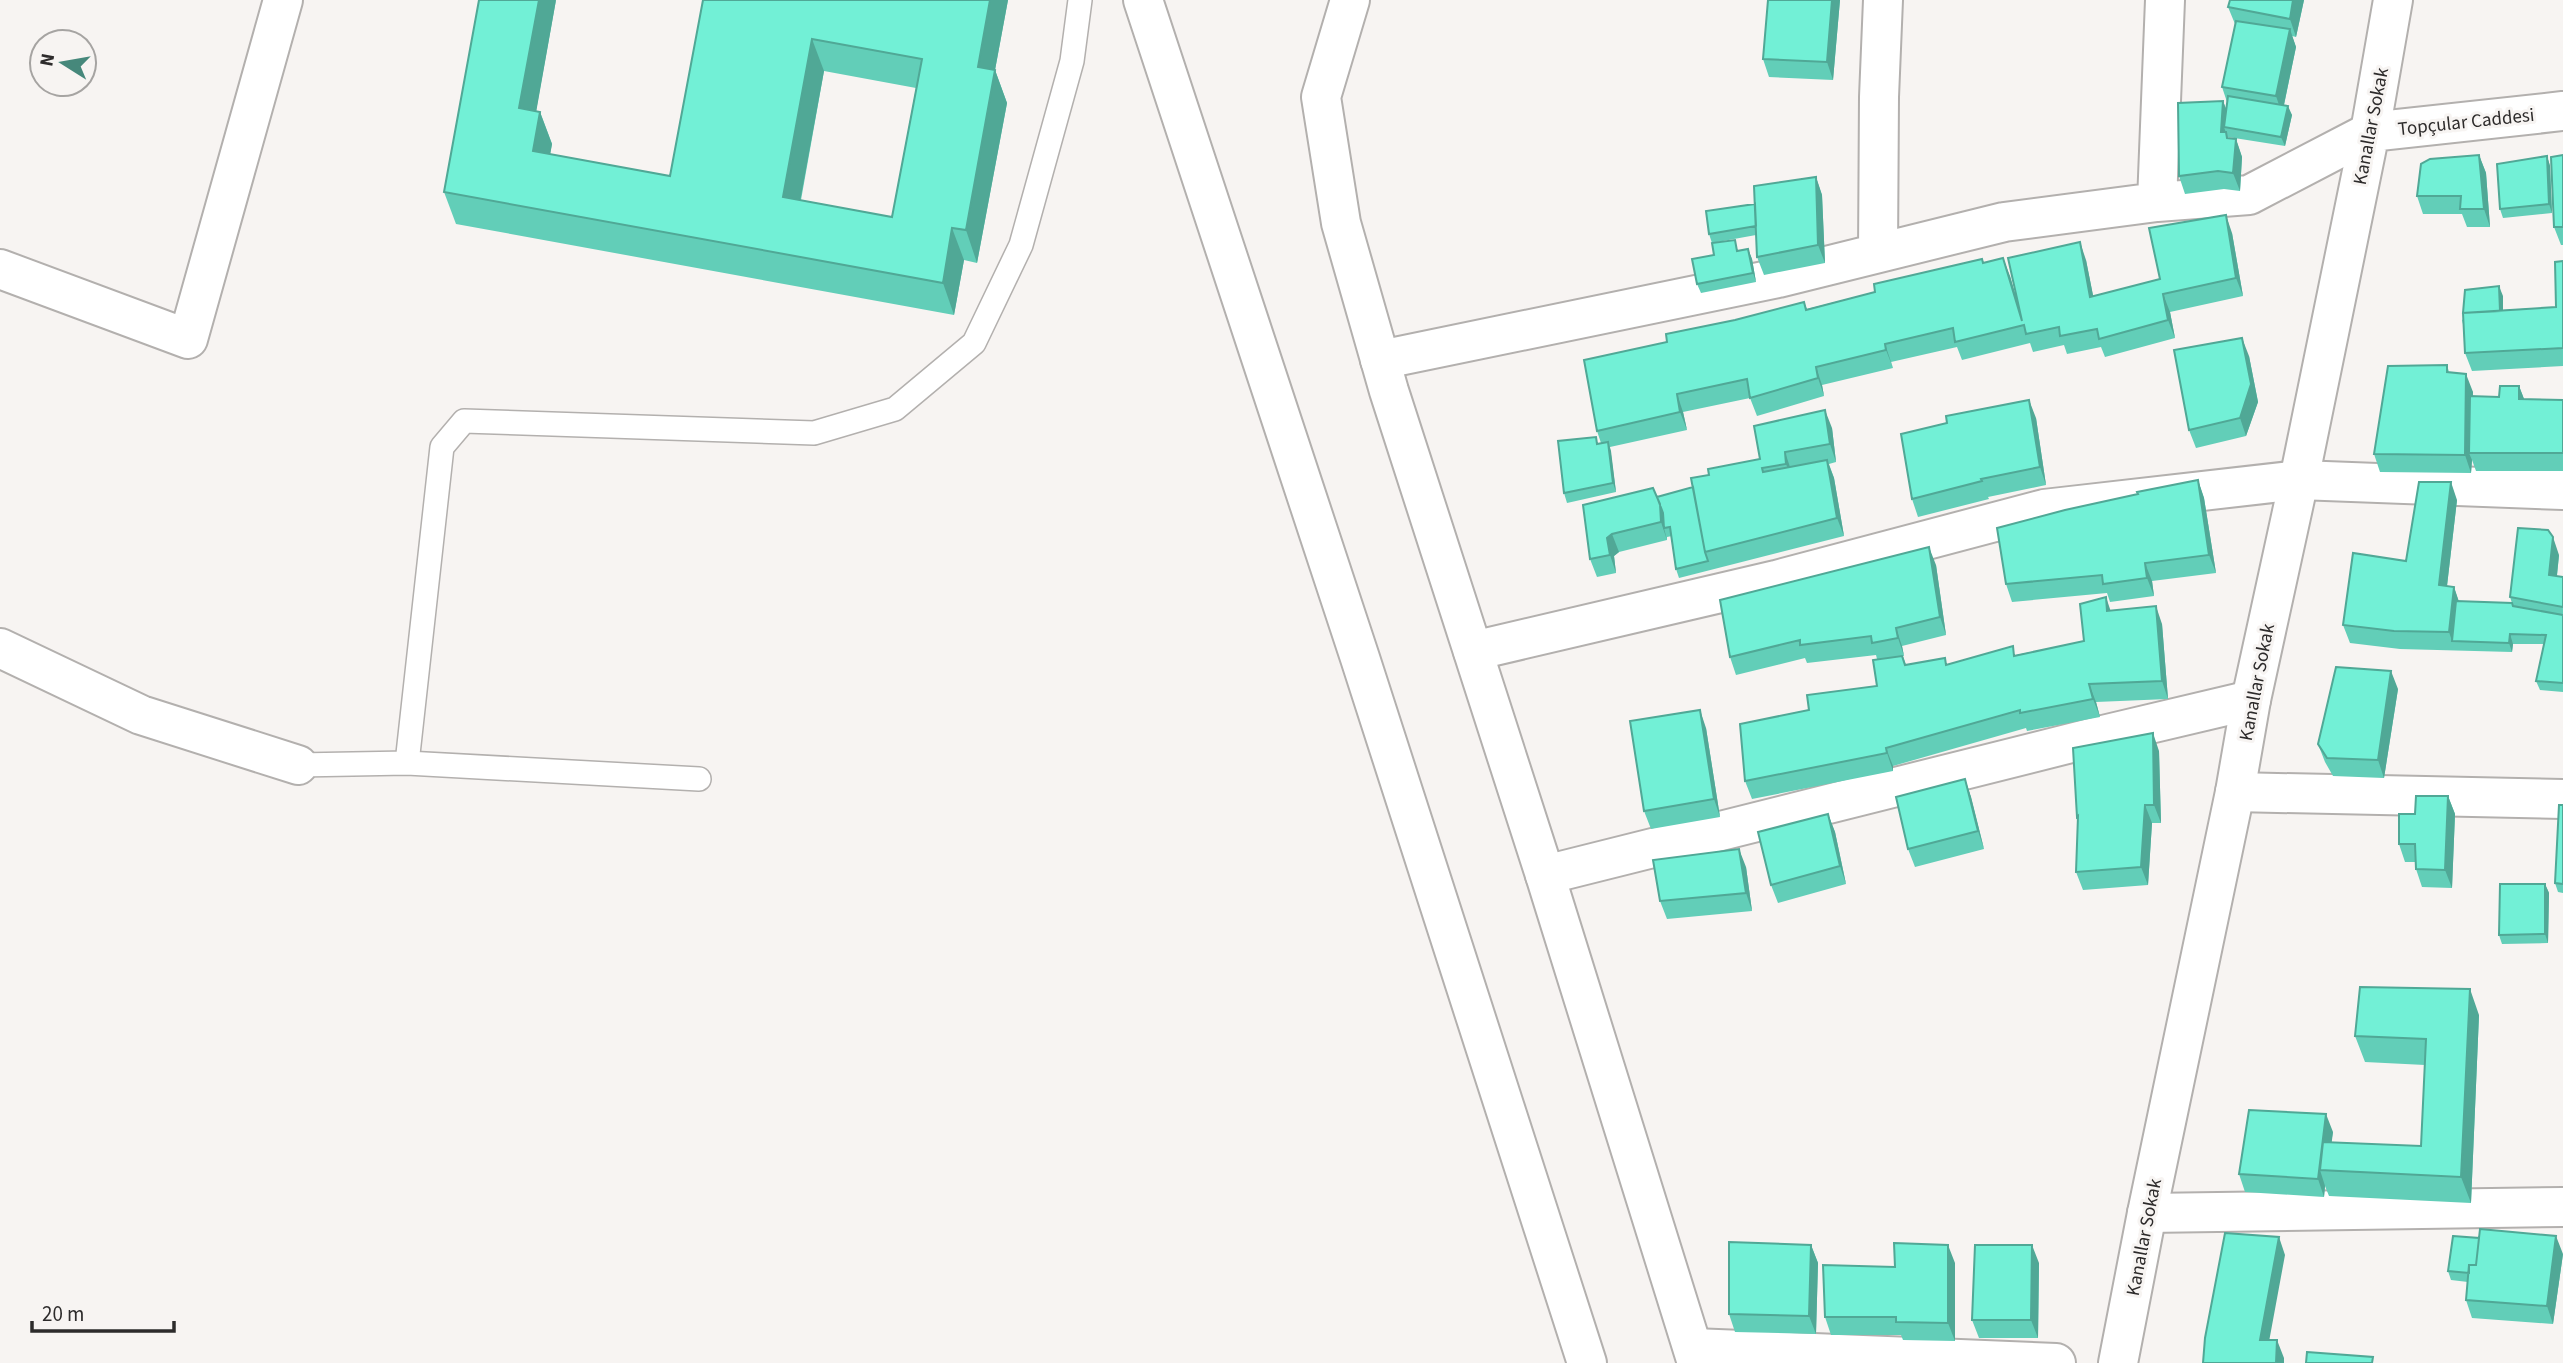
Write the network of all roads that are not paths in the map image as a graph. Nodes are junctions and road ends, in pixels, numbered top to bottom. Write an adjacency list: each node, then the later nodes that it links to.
1 (283, 0): 12 (street)
2 (1080, 0): 19 (lane)
3 (1143, 0): 28 (street)
4 (1350, 0): 13 (street)
5 (1884, 0): 11 (street)
6 (2165, 0): 10 (street)
7 (2393, 0): 9 (street, Kanallar Sokak)
8 (2563, 111): 9 (street, Topçular Caddesi)
9 (2370, 132): 10 (street); 14 (street, Kanallar Sokak)
10 (2157, 202): 11 (street)
11 (1878, 253): 13 (street)
12 (0, 269)
13 (1380, 360): 17 (street)
14 (2299, 480): 15 (street); 17 (street); 18 (street, Kanallar Sokak)
15 (2563, 490)
16 (0, 649): 20 (street)
17 (1473, 651): 24 (street)
18 (2250, 700): 22 (street, Kanallar Sokak); 24 (street)
19 (407, 763): 20 (lane); 21 (lane)
20 (298, 765)
21 (699, 779)
22 (2235, 792): 23 (street); 26 (street, Kanallar Sokak)
23 (2563, 799)
24 (1545, 875): 27 (street)
25 (2563, 1206): 26 (street)
26 (2147, 1213): 30 (street, Kanallar Sokak)
27 (1695, 1356): 29 (street)
28 (1587, 1363)
29 (2056, 1363)
30 (2118, 1363)

